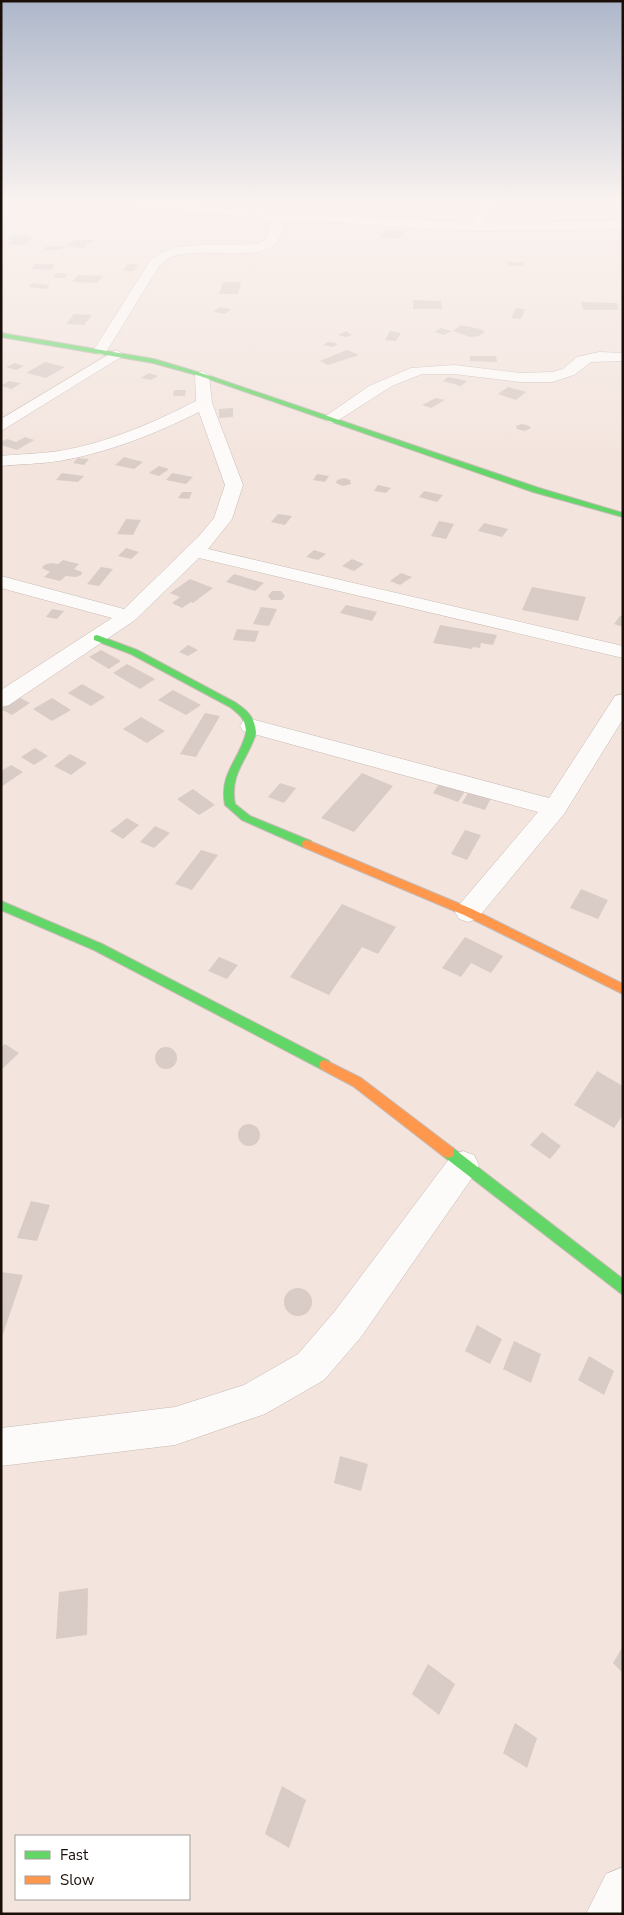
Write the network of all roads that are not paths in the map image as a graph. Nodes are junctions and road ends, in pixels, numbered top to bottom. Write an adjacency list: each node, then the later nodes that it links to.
1 (136, 292): 3 (street)
2 (1, 335): 3 (street)
3 (100, 351): 4 (street)
4 (116, 354): 6 (street); 9 (street)
5 (623, 357): 8 (street)
6 (202, 374): 7 (street); 8 (street)
7 (204, 403): 10 (street); 12 (street)
8 (330, 418): 11 (street)
9 (1, 426)
10 (1, 461)
11 (623, 515)
12 (194, 551): 14 (street); 16 (street)
13 (1, 582): 14 (street)
14 (128, 616): 15 (street)
15 (97, 638): 17 (street); 19 (street)
16 (623, 652)
17 (1, 700)
18 (623, 701): 20 (street)
19 (251, 726): 20 (street); 22 (street)
20 (555, 808): 22 (street)
21 (1, 905): 24 (street)
22 (468, 912): 23 (street)
23 (623, 989)
24 (463, 1165): 25 (street); 26 (street)
25 (623, 1288)
26 (1, 1447)
27 (623, 1891): 28 (street)
28 (610, 1914)

